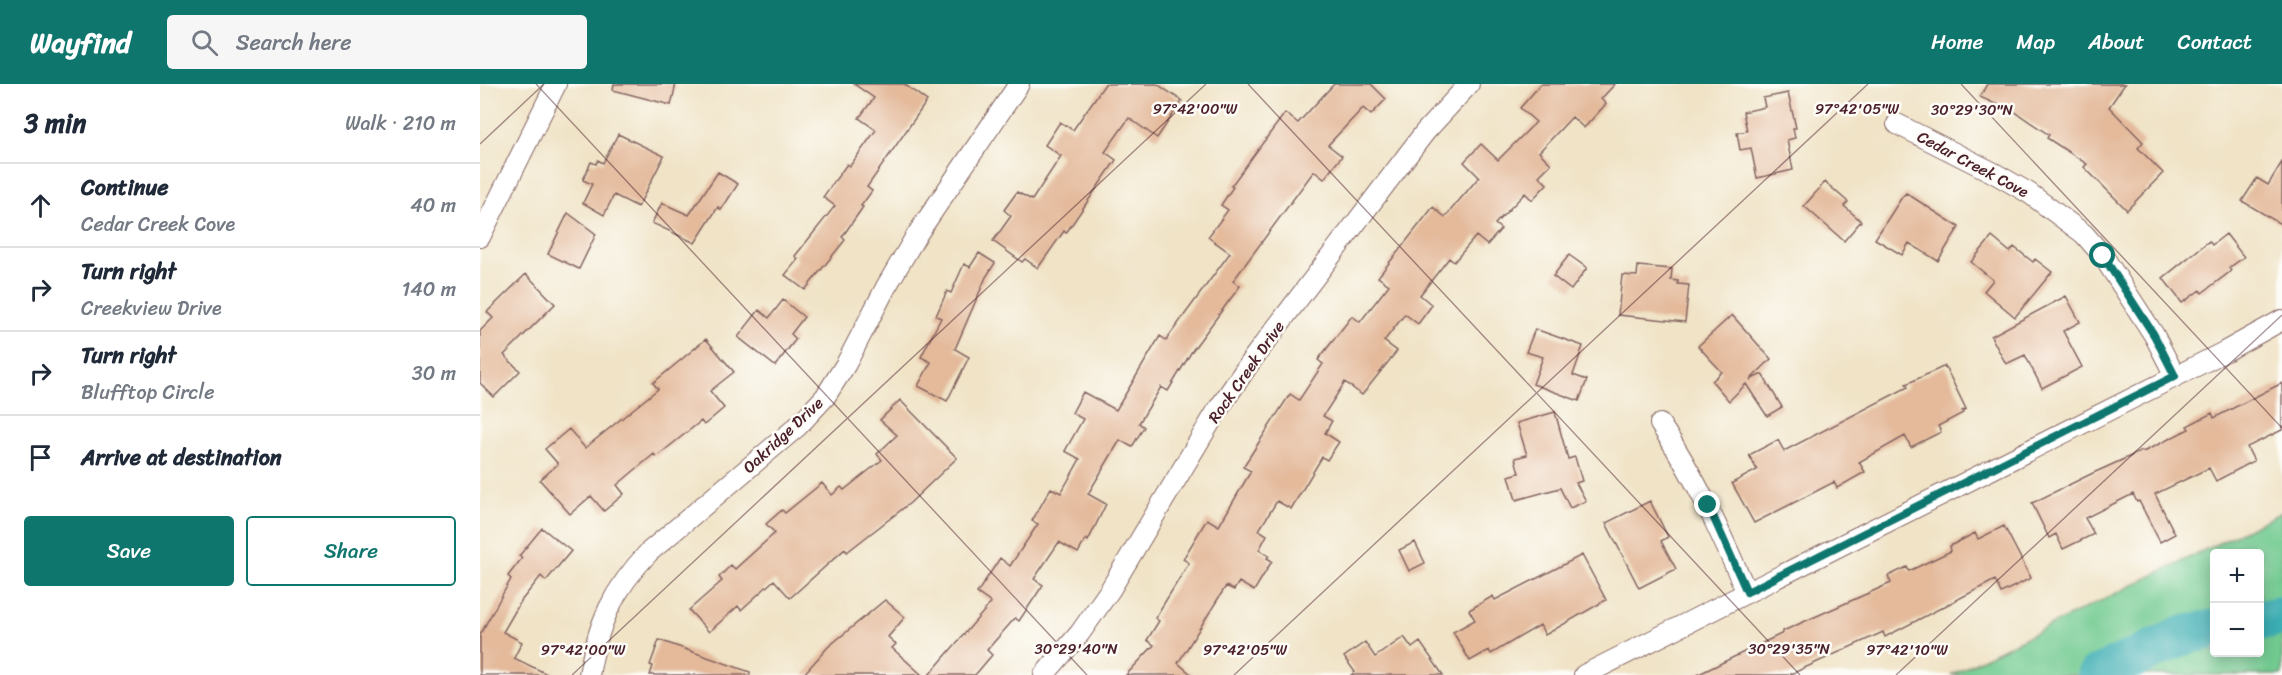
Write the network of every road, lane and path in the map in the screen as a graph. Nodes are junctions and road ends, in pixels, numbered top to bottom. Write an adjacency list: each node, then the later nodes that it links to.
1 (556, 84): 5 (street)
2 (1019, 84): 10 (street, Oakridge Drive)
3 (1469, 84): 11 (street, Rock Creek Drive)
4 (1897, 124): 7 (street, Cedar Creek Cove)
5 (480, 237)
6 (2282, 320): 7 (street)
7 (2175, 376): 9 (street)
8 (1660, 424): 9 (street)
9 (1747, 592): 12 (street)
10 (589, 675)
11 (1044, 675)
12 (1584, 675)

